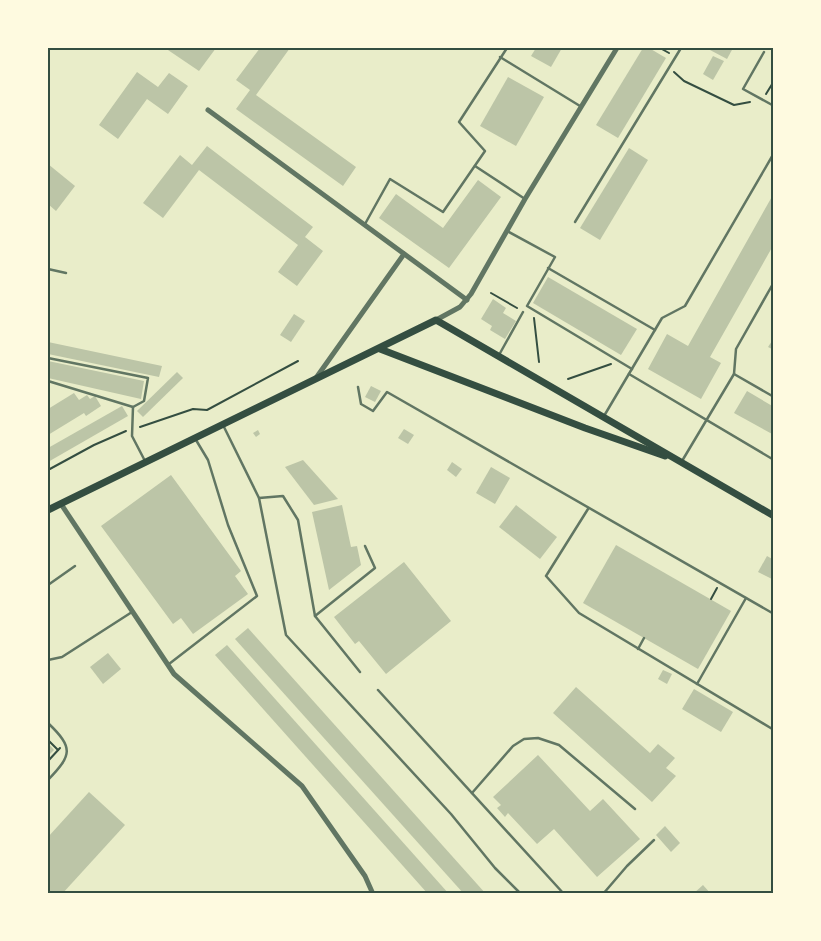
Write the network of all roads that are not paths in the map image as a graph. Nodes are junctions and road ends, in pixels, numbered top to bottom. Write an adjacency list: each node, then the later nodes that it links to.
1 (507, 48): 5 (lane)
2 (617, 48): 7 (street)
3 (681, 48): 12 (lane)
4 (764, 52): 6 (lane)
5 (500, 57): 7 (lane); 10 (lane)
6 (774, 106)
7 (581, 107): 11 (street)
8 (208, 110): 13 (street)
9 (774, 152): 23 (lane)
10 (475, 166): 11 (lane); 13 (lane)
11 (525, 199): 14 (street)
12 (575, 222)
13 (364, 226): 15 (street)
14 (507, 231): 16 (lane); 20 (street)
15 (404, 254): 20 (street); 30 (street)
16 (548, 268): 23 (lane); 27 (lane)
17 (48, 269): 18 (lane)
18 (66, 273)
19 (774, 282): 29 (lane)
20 (467, 300): 22 (street)
21 (523, 312): 25 (lane)
22 (436, 320): 24 (main road); 25 (main road)
23 (655, 330): 27 (lane)
24 (380, 349): 30 (main road); 41 (main road)
25 (498, 356): 35 (main road)
26 (48, 358): 34 (lane)
27 (632, 368): 28 (lane)
28 (628, 374): 35 (lane); 36 (lane)
29 (734, 374): 33 (lane); 36 (lane)
30 (316, 378): 37 (main road)
31 (48, 381): 34 (lane)
32 (358, 387): 44 (lane)
33 (774, 397)
34 (133, 407): 40 (lane)
35 (604, 417): 41 (main road)
36 (706, 421): 39 (lane); 41 (lane)
37 (223, 425): 38 (main road); 42 (lane)
38 (195, 438): 40 (main road); 57 (lane)
39 (774, 460)
40 (146, 462): 43 (main road)
41 (682, 462): 46 (main road)
42 (259, 498): 53 (lane); 68 (lane)
43 (61, 504): 45 (main road); 51 (street)
44 (589, 508): 50 (lane); 55 (lane)
45 (48, 510)
46 (774, 516)
47 (365, 546): 53 (lane)
48 (75, 566): 49 (lane)
49 (48, 585)
50 (746, 598): 52 (lane); 59 (lane)
51 (132, 612): 56 (lane); 57 (street)
52 (774, 614)
53 (316, 616): 58 (lane)
54 (644, 638): 55 (lane)
55 (638, 649): 59 (lane)
56 (48, 660)
57 (168, 665): 67 (street)
58 (360, 672)
59 (697, 684): 62 (lane)
60 (378, 690): 64 (lane)
61 (48, 723): 63 (lane)
62 (774, 730)
63 (48, 780)
64 (472, 793): 65 (lane); 69 (lane)
65 (635, 809)
66 (654, 840): 70 (lane)
67 (373, 894)
68 (521, 894)
69 (564, 894)
70 (603, 894)

